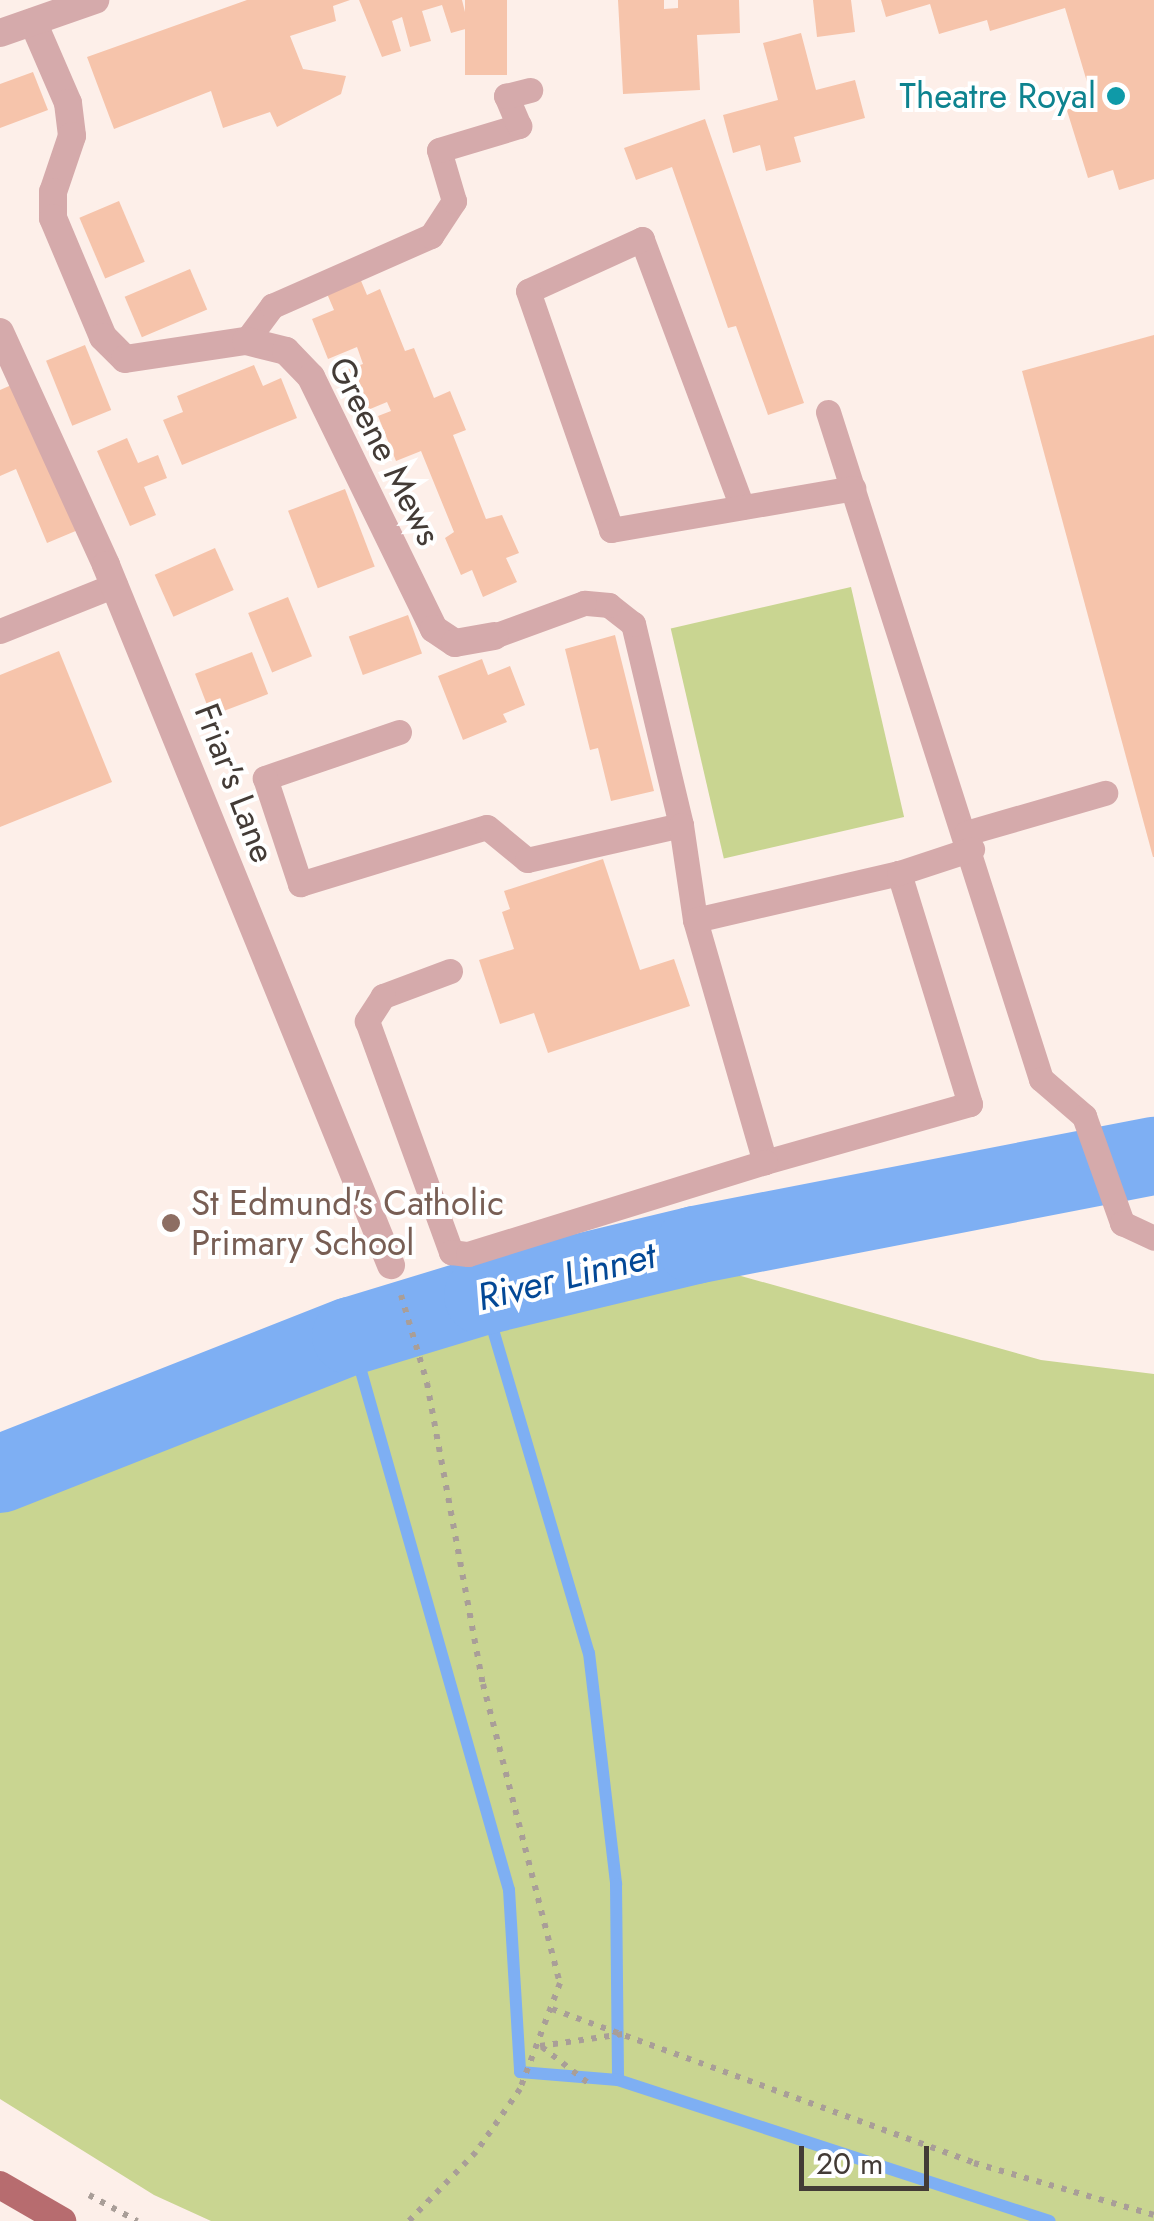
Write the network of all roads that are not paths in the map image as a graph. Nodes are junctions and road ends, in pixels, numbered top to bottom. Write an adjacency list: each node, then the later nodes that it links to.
1 (95, 0): 2 (street)
2 (33, 22): 3 (street); 6 (street, Greene Mews)
3 (0, 33)
4 (530, 90): 6 (lane)
5 (0, 332): 10 (street, Friar's Lane)
6 (246, 341): 12 (street, Greene Mews)
7 (828, 412): 8 (lane)
8 (853, 488): 9 (lane); 16 (lane)
9 (742, 507): 9 (lane)
10 (115, 586): 11 (lane); 22 (street, Friar's Lane)
11 (0, 631)
12 (494, 636): 15 (lane)
13 (399, 732): 15 (lane)
14 (1105, 793): 16 (lane)
15 (681, 824): 18 (lane)
16 (969, 841): 17 (lane); 21 (lane)
17 (899, 873): 18 (lane); 20 (lane)
18 (694, 920): 20 (lane)
19 (450, 971): 20 (lane)
20 (765, 1162)
21 (1154, 1238)
22 (392, 1265)
23 (0, 2185): 24 (main road)
24 (62, 2221)

